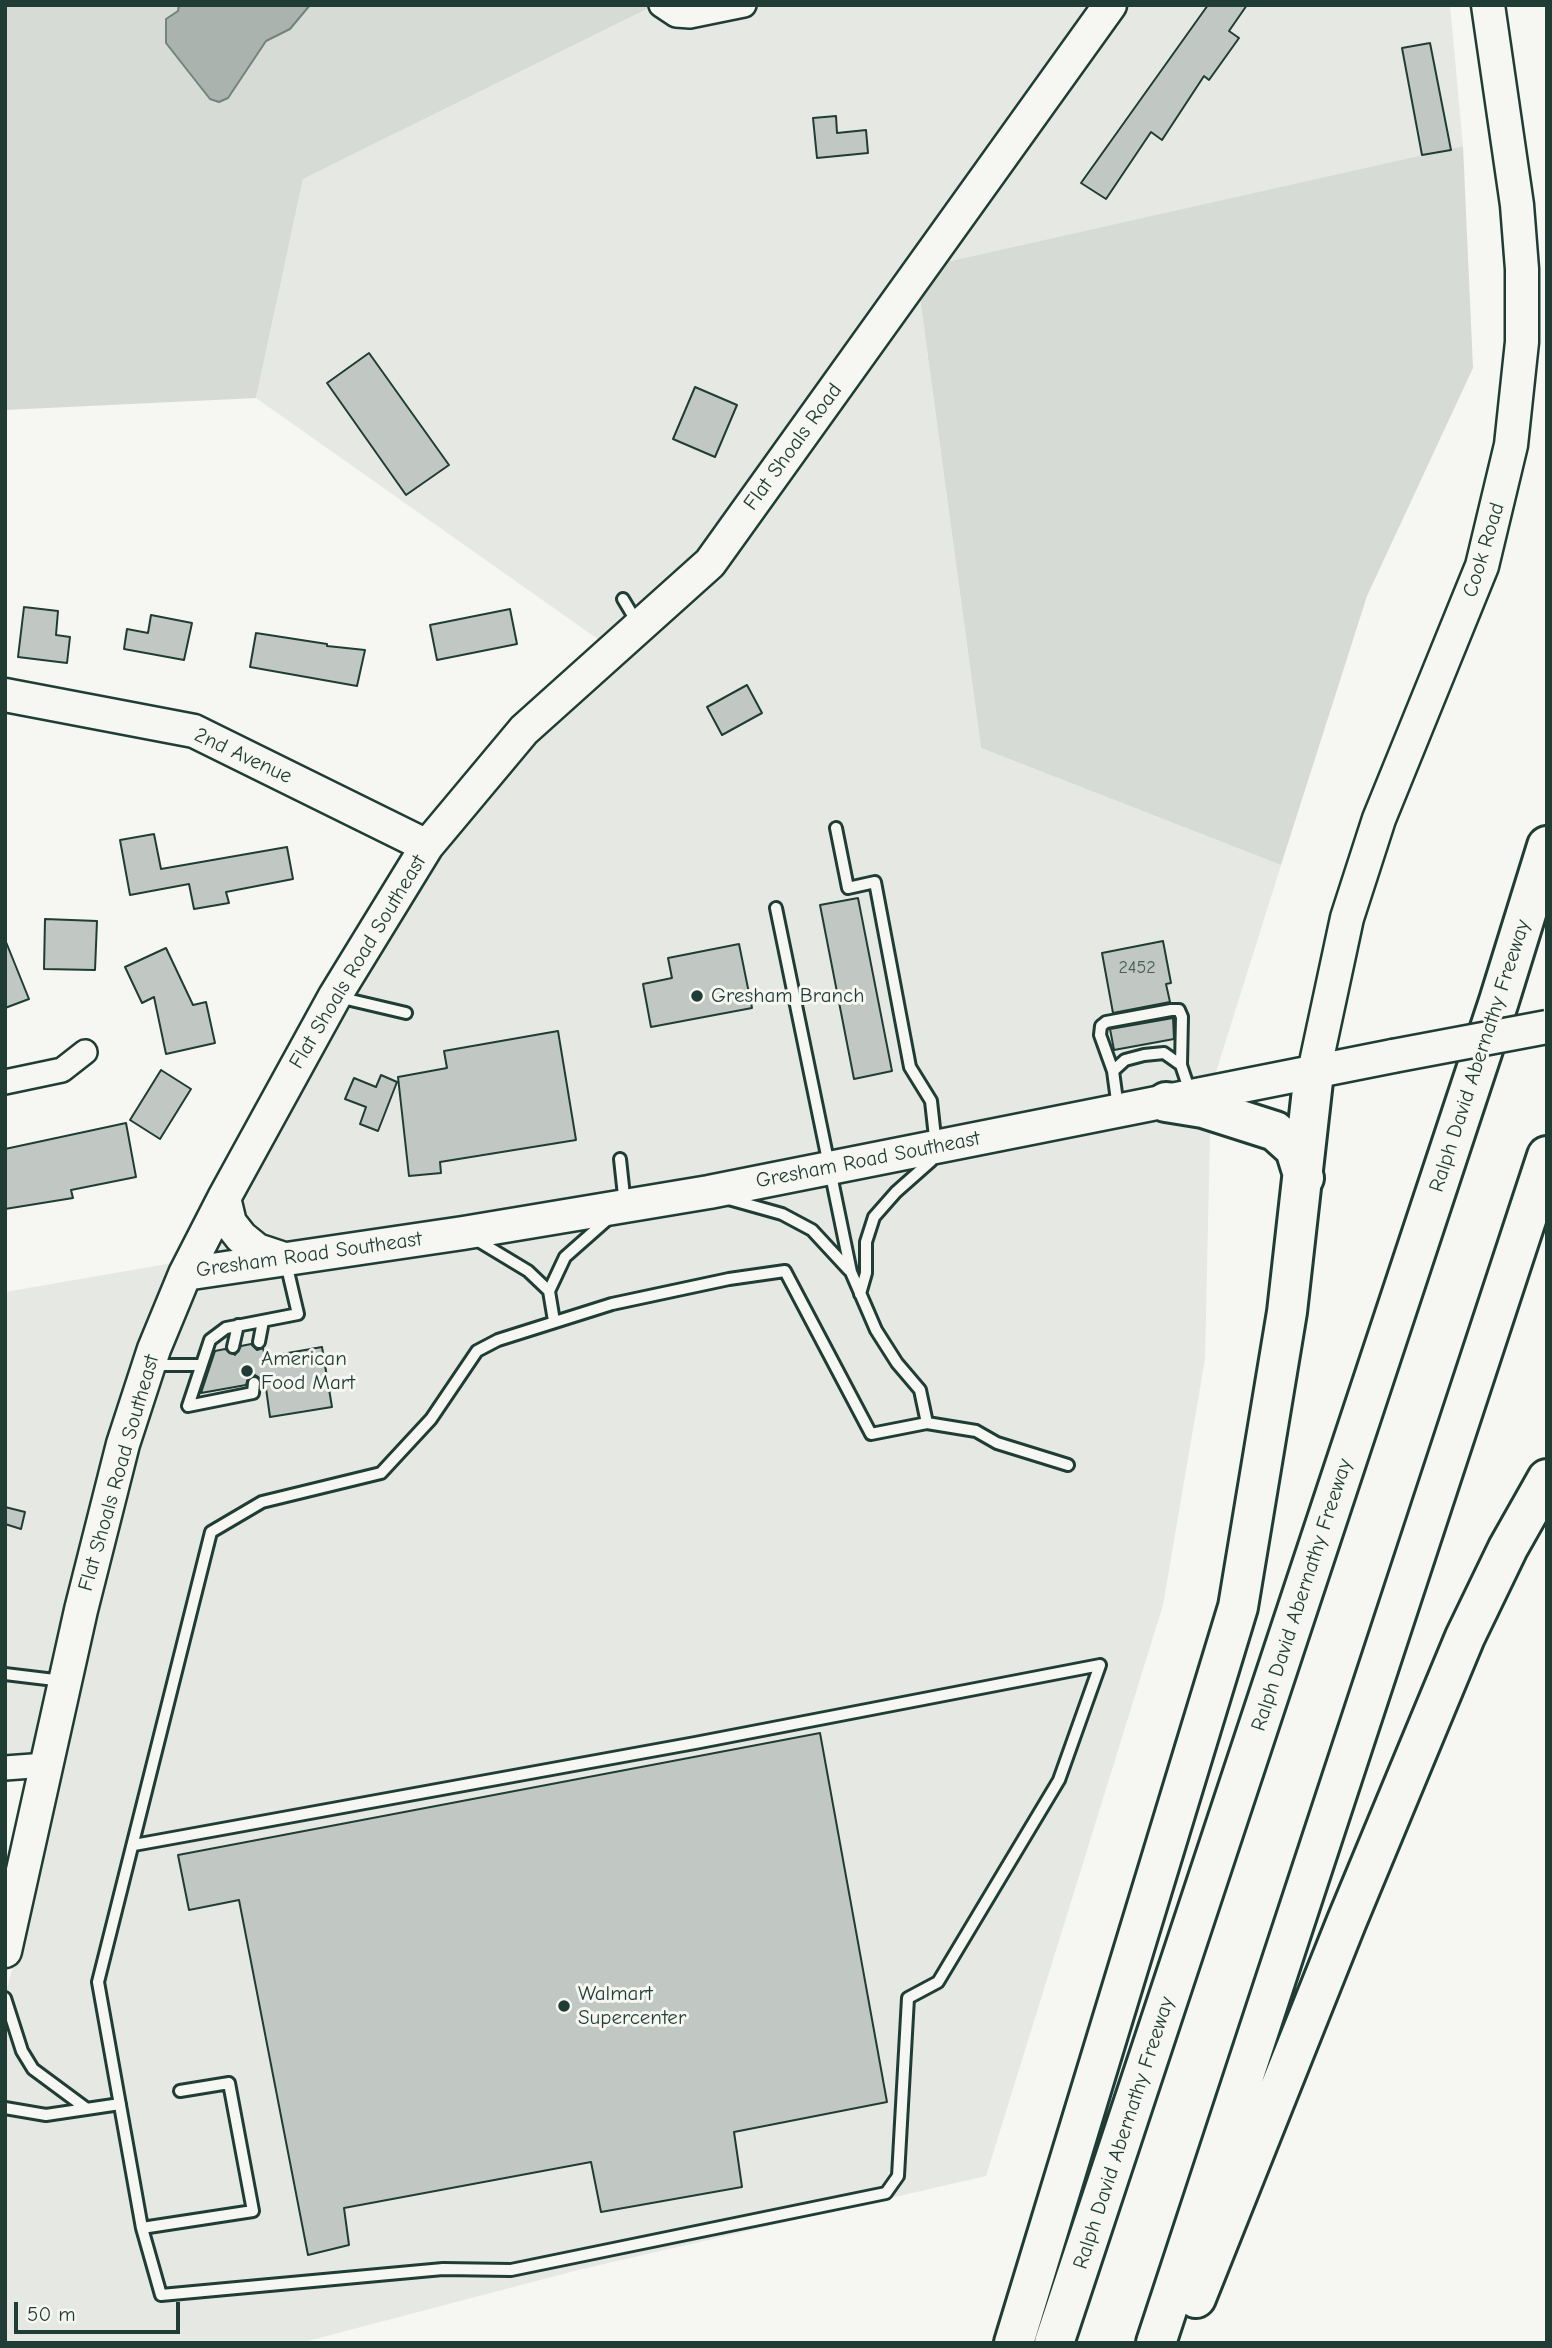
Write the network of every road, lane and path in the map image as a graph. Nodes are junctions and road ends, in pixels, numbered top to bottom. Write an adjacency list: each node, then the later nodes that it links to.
1 (661, 5): 2 (street)
2 (744, 5)
3 (1110, 5): 6 (street, Flat Shoals Road)
4 (1488, 5): 18 (street, Cook Road)
5 (623, 599): 6 (lane)
6 (639, 627): 9 (street, Flat Shoals Road)
7 (5, 695): 9 (street, 2nd Avenue)
8 (836, 828): 22 (lane)
9 (427, 846): 12 (street, Flat Shoals Road Southeast)
10 (1547, 846): 60 (highway, Ralph David Abernathy Freeway)
11 (776, 908): 25 (lane)
12 (335, 996): 13 (lane); 28 (street, Flat Shoals Road Southeast)
13 (406, 1013)
14 (1547, 1027): 18 (street, Gresham Road Southeast, bridge)
15 (85, 1052): 19 (street)
16 (1181, 1065): 17 (lane); 17 (lane); 20 (lane)
17 (1113, 1072): 21 (lane)
18 (1314, 1072): 20 (street, Gresham Road Southeast); 26 (highway)
19 (5, 1082)
20 (1179, 1100): 21 (street, Gresham Road Southeast); 26 (highway)
21 (1118, 1111): 22 (street, Gresham Road Southeast)
22 (936, 1146): 25 (street, Gresham Road Southeast); 35 (lane)
23 (1547, 1156): 61 (highway)
24 (620, 1159): 29 (lane)
25 (830, 1167): 27 (street, Gresham Road Southeast); 32 (lane)
26 (1304, 1178): 59 (highway)
27 (709, 1192): 29 (street, Gresham Road Southeast); 32 (lane)
28 (224, 1198): 31 (street); 33 (street, Flat Shoals Road Southeast)
29 (625, 1206): 30 (street, Gresham Road Southeast); 34 (lane)
30 (463, 1233): 31 (street, Gresham Road Southeast); 34 (lane)
31 (285, 1259): 33 (street, Gresham Road Southeast); 36 (lane)
32 (851, 1272): 35 (lane)
33 (185, 1274): 41 (street, Flat Shoals Road Southeast)
34 (549, 1291): 37 (lane)
35 (860, 1294): 44 (lane)
36 (263, 1321): 38 (lane); 39 (lane)
37 (554, 1321): 44 (lane); 51 (lane)
38 (238, 1325): 40 (lane); 42 (lane)
39 (259, 1342)
40 (233, 1347)
41 (149, 1365): 42 (lane); 48 (street, Flat Shoals Road Southeast)
42 (201, 1365): 43 (lane)
43 (254, 1383)
44 (927, 1423): 45 (lane)
45 (1068, 1465)
46 (1547, 1479): 62 (highway)
47 (5, 1674): 48 (lane)
48 (65, 1681): 49 (street, Flat Shoals Road Southeast)
49 (46, 1765): 50 (street); 52 (street, Flat Shoals Road Southeast)
50 (5, 1768)
51 (134, 1845): 55 (lane); 58 (lane)
52 (5, 1951)
53 (5, 1998): 57 (lane)
54 (180, 2091): 58 (lane)
55 (120, 2104): 57 (lane); 58 (lane)
56 (5, 2108): 57 (lane)
57 (87, 2109)
58 (142, 2228)
59 (1014, 2343)
60 (1054, 2343)
61 (1156, 2343)
62 (1178, 2343)

